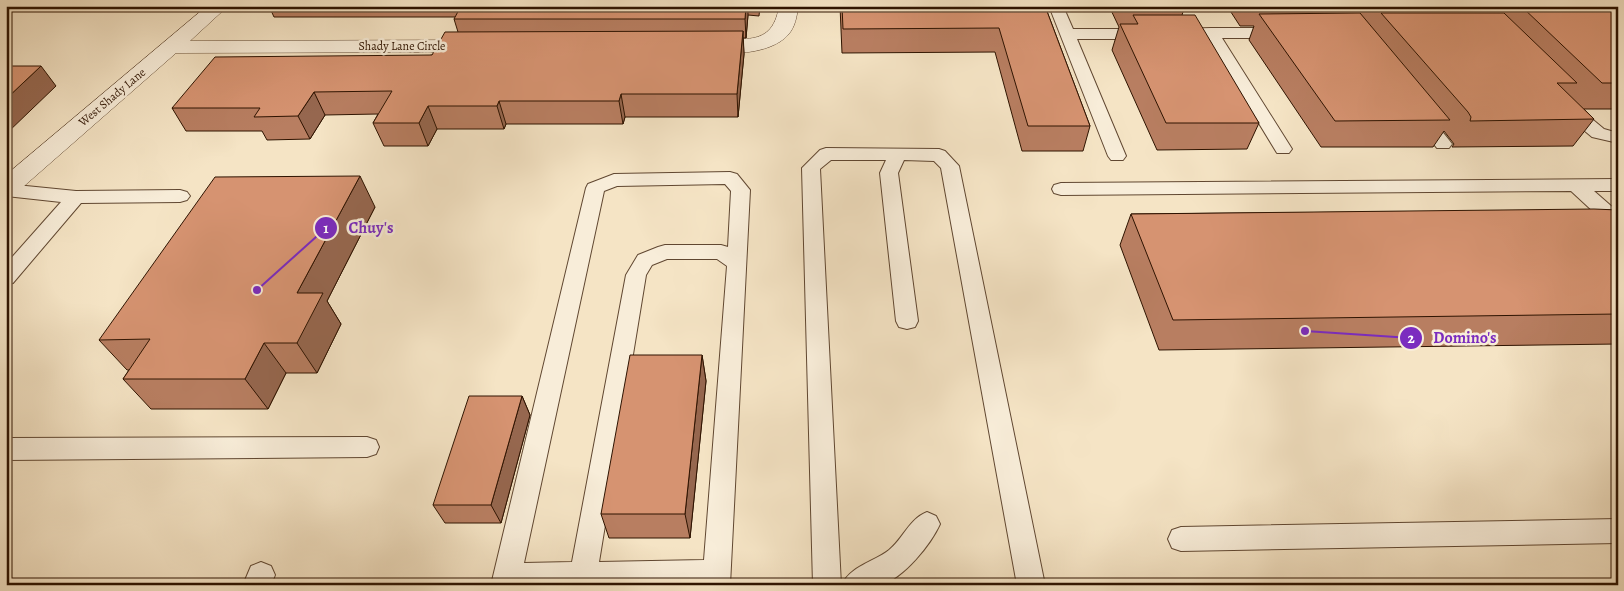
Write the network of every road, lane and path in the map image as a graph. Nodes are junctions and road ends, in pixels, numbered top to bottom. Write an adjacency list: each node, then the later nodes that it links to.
1 (6, 6): 2 (lane)
2 (10, 6)
3 (219, 6): 11 (street, West Shady Lane)
4 (789, 6): 10 (street)
5 (1056, 6): 8 (lane)
6 (1211, 33): 7 (lane); 8 (lane); 16 (lane)
7 (1296, 33)
8 (1067, 34): 18 (lane)
9 (497, 46): 11 (street, Shady Lane Circle)
10 (685, 46)
11 (171, 47): 20 (street, West Shady Lane)
12 (1557, 97): 14 (lane)
13 (1413, 107): 15 (lane)
14 (1618, 138)
15 (1443, 144)
16 (1283, 149)
17 (898, 155): 30 (lane); 39 (lane); 41 (lane)
18 (1117, 156)
19 (6, 164): 20 (street)
20 (34, 164): 23 (street, West Shady Lane)
21 (1575, 185): 22 (lane); 24 (lane); 27 (lane)
22 (1618, 185)
23 (6, 189): 26 (lane)
24 (1061, 189)
25 (180, 196): 26 (lane)
26 (76, 197): 29 (lane)
27 (1618, 223)
28 (737, 263): 36 (lane); 37 (lane); 38 (lane)
29 (6, 278)
30 (907, 321)
31 (367, 447): 32 (lane)
32 (6, 449)
33 (927, 524): 40 (lane)
34 (1618, 531): 35 (lane)
35 (1181, 539)
36 (583, 576): 37 (lane); 38 (lane)
37 (717, 579)
38 (506, 580)
39 (827, 585)
40 (856, 585)
41 (1032, 585)

